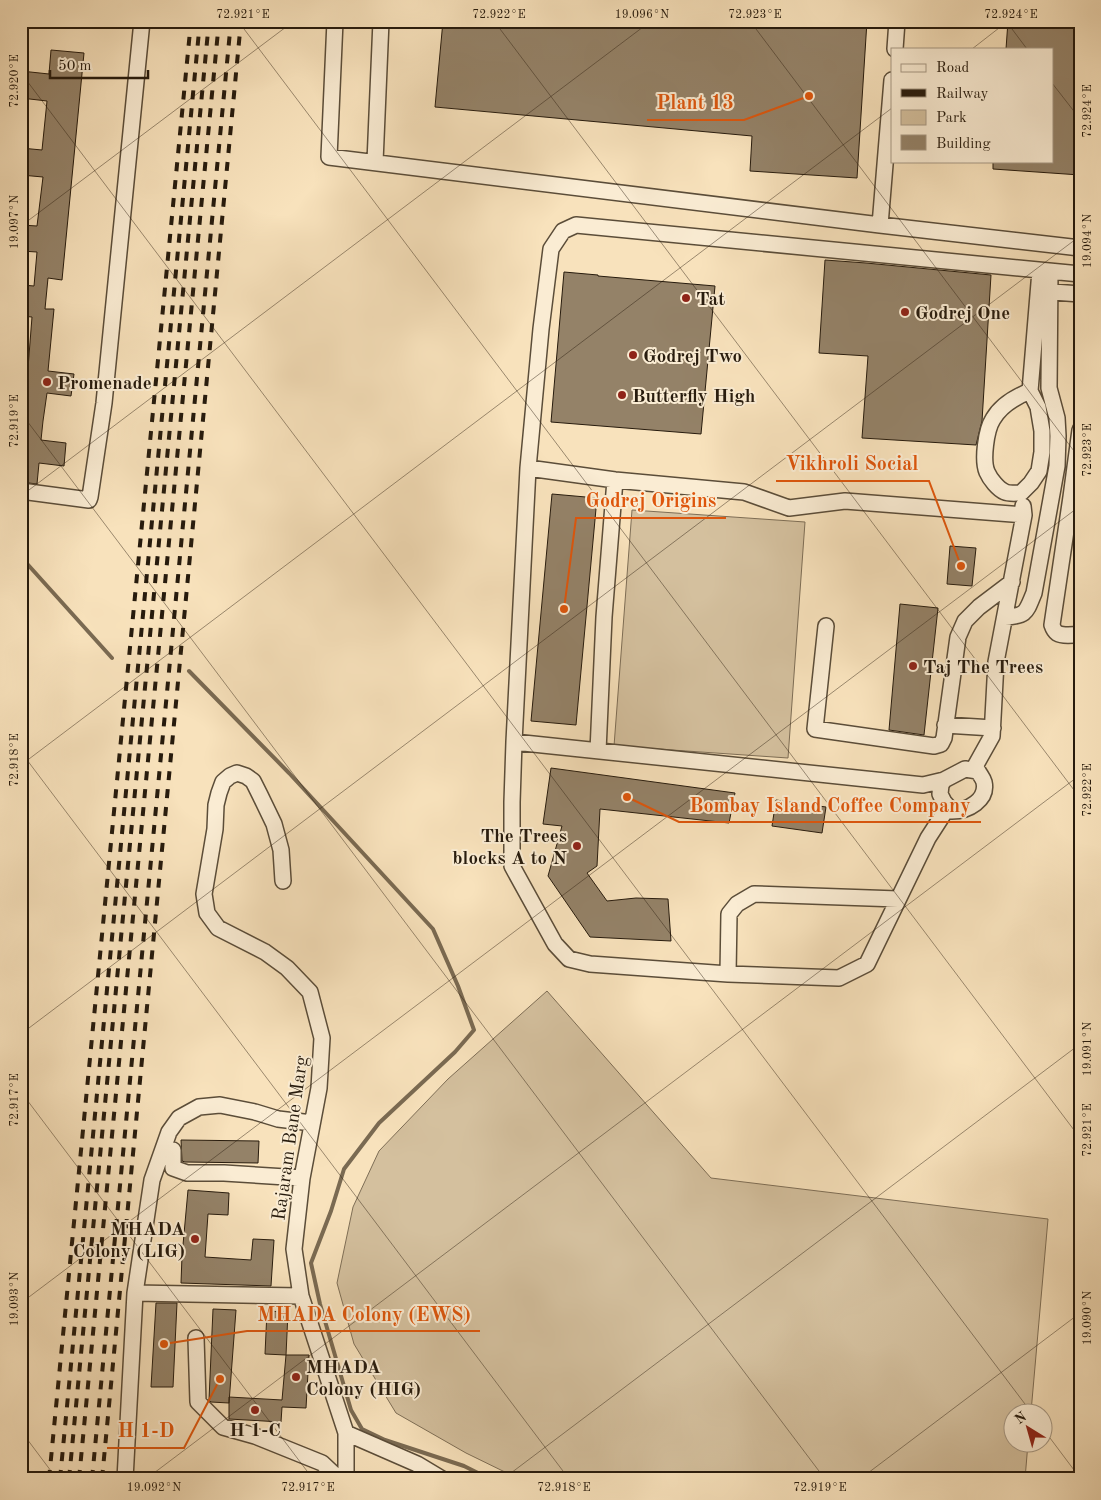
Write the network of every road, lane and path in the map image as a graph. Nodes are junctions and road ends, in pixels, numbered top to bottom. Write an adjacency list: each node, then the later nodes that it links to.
1 (142, 21): 20 (street)
2 (335, 21): 7 (street)
3 (381, 21): 7 (street)
4 (897, 21): 5 (street)
5 (895, 48)
6 (891, 92): 8 (street)
7 (375, 162): 8 (street)
8 (880, 225): 9 (street)
9 (1080, 248)
10 (1045, 272): 11 (street); 12 (street); 18 (street)
11 (1080, 274)
12 (1044, 291): 13 (street); 14 (street); 17 (street)
13 (1080, 294)
14 (1030, 391): 16 (street); 21 (street)
15 (1080, 430): 22 (street)
16 (1040, 465): 17 (street); 21 (street)
17 (1057, 466): 25 (street)
18 (528, 468): 19 (street); 32 (street)
19 (615, 480): 23 (street); 33 (street)
20 (21, 491)
21 (1020, 493): 23 (street)
22 (1076, 499): 29 (street)
23 (1024, 515): 24 (street)
24 (1016, 557): 25 (street); 26 (street)
25 (1039, 563): 27 (street)
26 (1012, 582): 27 (street); 30 (street)
27 (1005, 617): 31 (street)
28 (826, 626): 30 (street)
29 (1080, 634)
30 (945, 725): 31 (street)
31 (993, 728): 34 (street)
32 (514, 742): 33 (street); 39 (street)
33 (598, 751): 35 (street)
34 (973, 770): 35 (street); 36 (street)
35 (944, 780): 36 (street)
36 (948, 807): 38 (street)
37 (283, 882): 40 (street, Rajaram Bane Marg)
38 (898, 899): 39 (street); 39 (street)
39 (728, 974)
40 (312, 1123): 42 (street, Rajaram Bane Marg); 43 (street)
41 (173, 1150): 42 (street)
42 (302, 1178): 44 (street, Rajaram Bane Marg)
43 (135, 1293): 44 (street); 47 (street)
44 (302, 1296): 46 (street, Rajaram Bane Marg)
45 (196, 1338): 48 (street)
46 (346, 1433): 49 (street, Rajaram Bane Marg); 50 (street)
47 (125, 1479)
48 (339, 1479)
49 (346, 1479)
50 (442, 1479)

